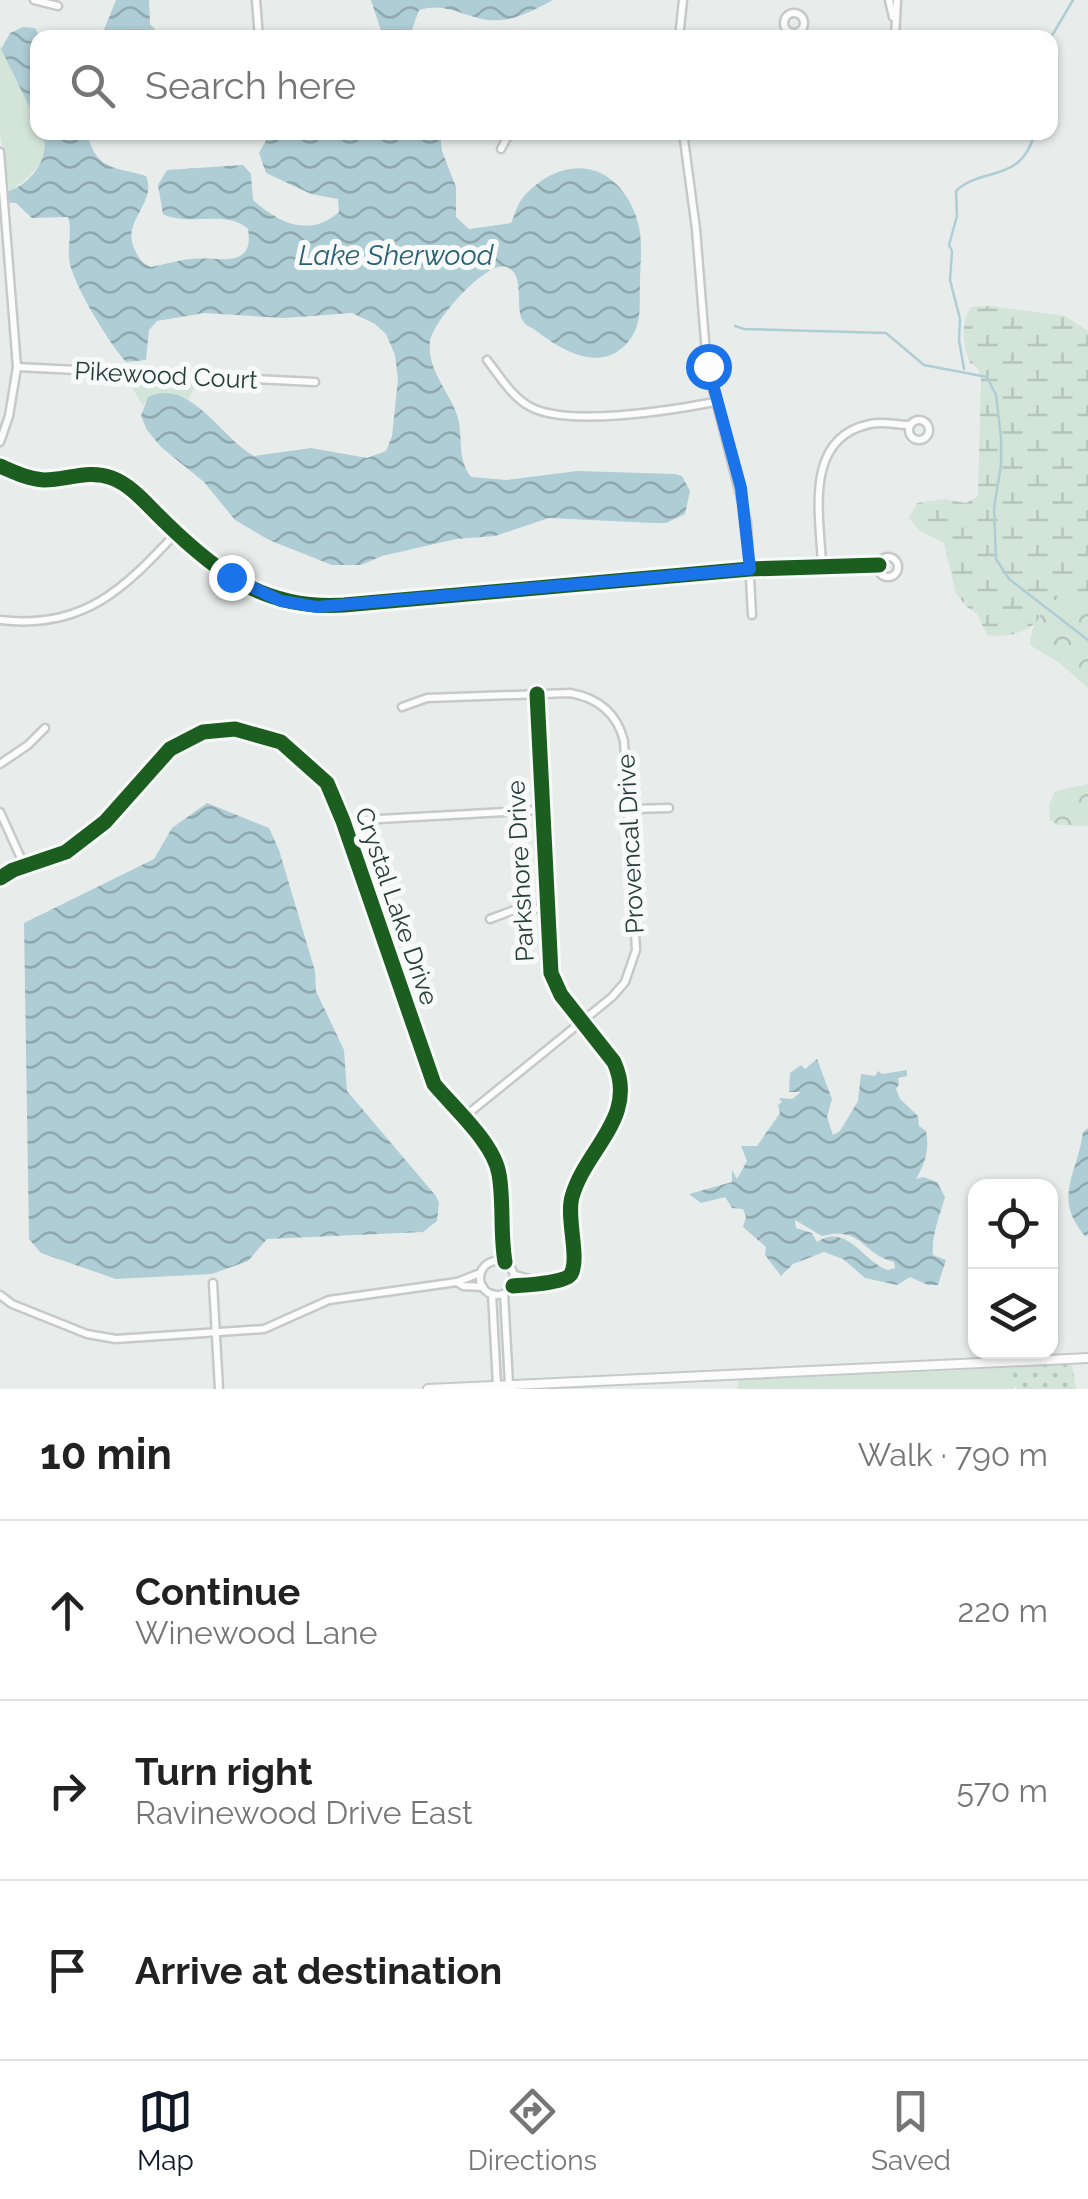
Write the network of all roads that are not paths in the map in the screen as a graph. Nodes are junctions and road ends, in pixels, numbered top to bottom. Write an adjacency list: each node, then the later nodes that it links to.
1 (34, 0): 6 (street)
2 (256, 0): 8 (street)
3 (683, 0): 9 (street)
4 (888, 0): 7 (street)
5 (898, 0): 7 (street)
6 (58, 6)
7 (894, 23): 10 (street)
8 (258, 30)
9 (680, 30)
10 (894, 30)
11 (506, 140): 13 (street)
12 (684, 140): 18 (street)
13 (501, 148)
14 (0, 152): 16 (street)
15 (486, 360): 18 (street)
16 (17, 367): 17 (street, Pikewood Court); 20 (street)
17 (314, 382)
18 (716, 402): 25 (street)
19 (910, 426): 24 (street)
20 (0, 442)
21 (0, 466): 22 (street)
22 (176, 533): 25 (street); 27 (street)
23 (879, 564): 24 (street)
24 (822, 565): 25 (street)
25 (750, 569): 26 (street)
26 (752, 615)
27 (0, 620)
28 (537, 694): 29 (street, Provencal Drive); 33 (street, Parkshore Drive); 34 (street, Provencal Drive)
29 (402, 707)
30 (46, 728): 31 (street)
31 (0, 764)
32 (669, 808): 34 (street)
33 (541, 810): 36 (street); 39 (street, Parkshore Drive)
34 (630, 810): 41 (street, Provencal Drive)
35 (0, 812): 37 (street)
36 (343, 821): 37 (street, Crystal Lake Drive); 42 (street, Crystal Lake Drive)
37 (26, 867): 38 (street, Crystal Lake Drive)
38 (0, 878)
39 (546, 908): 40 (street); 41 (street, Parkshore Drive)
40 (490, 919)
41 (582, 1022): 42 (street, Provencal Drive); 48 (street, Parkshore Drive)
42 (464, 1117): 43 (street, Crystal Lake Drive)
43 (501, 1238): 44 (street, Crystal Lake Drive); 45 (street, Crystal Lake Drive)
44 (492, 1261): 45 (street); 46 (street, Crystal Lake Drive)
45 (505, 1262): 47 (street, Crystal Lake Drive)
46 (480, 1273): 49 (street, Crystal Lake Drive); 52 (street)
47 (514, 1274): 48 (street); 51 (street)
48 (538, 1281): 51 (street, Parkshore Drive)
49 (457, 1282): 52 (street, Crystal Lake Drive); 56 (street, Crystal Lake Drive)
50 (212, 1283): 56 (street)
51 (513, 1286): 54 (street)
52 (483, 1287): 53 (street, Crystal Lake Drive)
53 (492, 1294): 54 (street); 59 (street)
54 (504, 1294): 58 (street)
55 (0, 1295): 56 (street, Crystal Lake Drive)
56 (216, 1333): 60 (street)
57 (1088, 1358): 58 (street)
58 (509, 1384): 59 (street)
59 (497, 1385): 61 (street)
60 (219, 1389)
61 (428, 1389)

